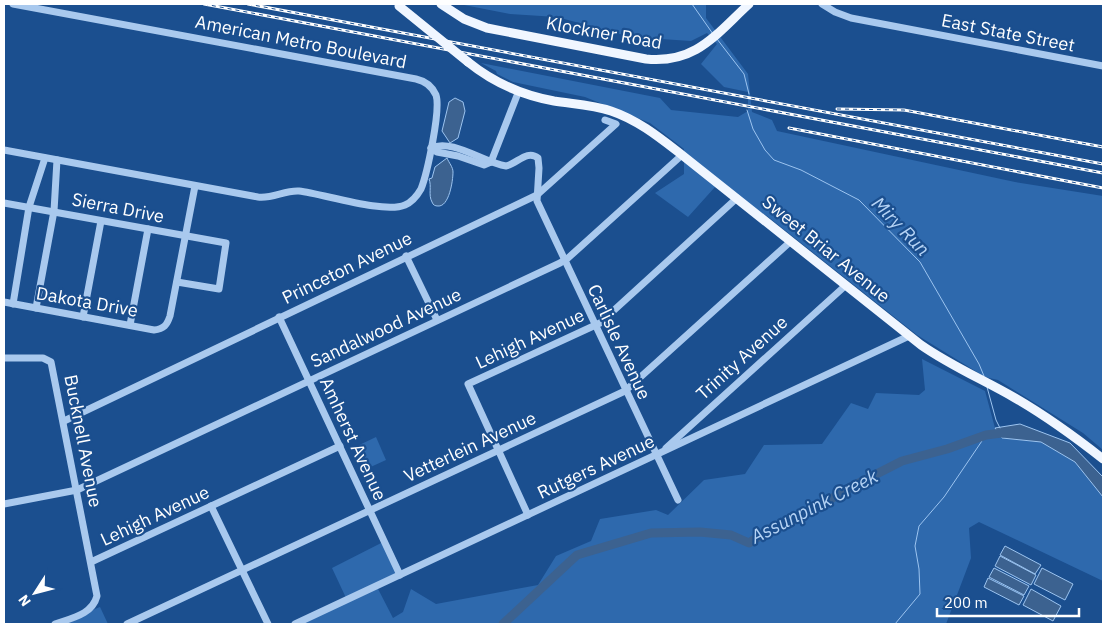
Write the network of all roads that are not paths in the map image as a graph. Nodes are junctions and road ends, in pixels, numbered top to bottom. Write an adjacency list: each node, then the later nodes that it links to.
1 (13, 4): 9 (street, American Metro Boulevard)
2 (442, 4): 3 (main road, Klockner Road)
3 (749, 4)
4 (822, 4): 6 (street, East State Street)
5 (398, 5): 7 (main road, Sweet Briar Avenue, bridge)
6 (1103, 66)
7 (518, 92): 11 (main road, Sweet Briar Avenue); 14 (street)
8 (605, 120): 16 (street, Princeton Avenue)
9 (431, 148): 14 (street); 15 (street, American Metro Boulevard)
10 (4, 150): 12 (street, American Metro Boulevard)
11 (682, 155): 17 (main road, Sweet Briar Avenue); 26 (street, Sandalwood Avenue)
12 (45, 158): 13 (street, American Metro Boulevard); 19 (street)
13 (57, 160): 15 (street, American Metro Boulevard); 20 (street)
14 (491, 162): 16 (street)
15 (194, 186): 23 (street)
16 (537, 195): 25 (street, Princeton Avenue); 26 (street, Carlisle Avenue)
17 (737, 198): 24 (main road, Sweet Briar Avenue); 36 (street, Lehigh Avenue)
18 (4, 203): 19 (street, Sierra Drive)
19 (29, 207): 20 (street, Sierra Drive); 30 (street)
20 (54, 211): 21 (street, Sierra Drive); 31 (street)
21 (101, 221): 22 (street, Sierra Drive); 32 (street)
22 (148, 229): 23 (street, Sierra Drive); 35 (street)
23 (184, 235): 27 (street); 27 (street, Sierra Drive)
24 (790, 242): 28 (main road, Sweet Briar Avenue); 40 (street, Vetterlein Avenue)
25 (406, 256): 33 (street, Princeton Avenue); 34 (street)
26 (564, 260): 34 (street, Sandalwood Avenue); 36 (street, Carlisle Avenue)
27 (177, 282): 35 (street, Dakota Drive)
28 (845, 286): 37 (main road, Sweet Briar Avenue); 44 (street, Trinity Avenue)
29 (4, 302): 30 (street, Dakota Drive)
30 (12, 304): 31 (street, Dakota Drive)
31 (36, 308): 32 (street, Dakota Drive)
32 (83, 317): 35 (street, Dakota Drive)
33 (279, 317): 39 (street, Amherst Avenue); 41 (street, Princeton Avenue)
34 (437, 320): 39 (street, Sandalwood Avenue)
35 (130, 325)
36 (595, 326): 40 (street, Carlisle Avenue); 43 (street, Lehigh Avenue)
37 (909, 336): 44 (street, Rutgers Avenue); 45 (main road, Sweet Briar Avenue)
38 (4, 358): 41 (street, Bucknell Avenue)
39 (309, 380): 42 (street, Amherst Avenue); 46 (street, Sandalwood Avenue)
40 (626, 391): 43 (street, Vetterlein Avenue); 44 (street, Carlisle Avenue)
41 (64, 421): 46 (street, Bucknell Avenue)
42 (340, 446): 49 (street, Lehigh Avenue); 50 (street, Amherst Avenue)
43 (498, 450): 50 (street, Vetterlein Avenue); 51 (street)
44 (659, 454): 47 (street, Carlisle Avenue); 51 (street, Rutgers Avenue)
45 (1103, 459)
46 (77, 490): 48 (street, Sandalwood Avenue); 52 (street, Bucknell Avenue)
47 (678, 500)
48 (4, 504)
49 (211, 506): 52 (street, Lehigh Avenue); 53 (street)
50 (370, 510): 53 (street, Vetterlein Avenue); 54 (street, Amherst Avenue)
51 (528, 515): 54 (street, Rutgers Avenue)
52 (91, 562): 55 (street, Bucknell Avenue)
53 (242, 570): 56 (street, Vetterlein Avenue); 57 (street)
54 (400, 574): 58 (street, Rutgers Avenue)
55 (55, 624)
56 (127, 624)
57 (268, 624)
58 (295, 624)

